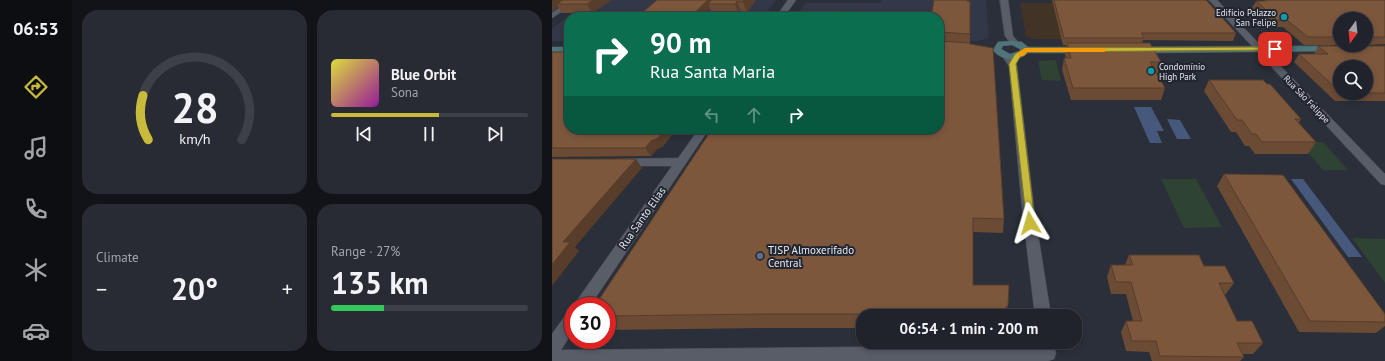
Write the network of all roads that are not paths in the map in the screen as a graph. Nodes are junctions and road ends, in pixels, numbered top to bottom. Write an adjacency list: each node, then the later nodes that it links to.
1 (576, 0): 6 (street)
2 (792, 0): 5 (street)
3 (1004, 0): 7 (street)
4 (1213, 0): 8 (street, Rua São Felippe)
5 (784, 12)
6 (552, 16)
7 (1007, 40): 12 (street); 15 (street)
8 (1260, 49): 9 (street); 14 (street); 19 (street, Rua São Felippe)
9 (1333, 49)
10 (552, 50): 11 (street)
11 (564, 50)
12 (1025, 50): 13 (street); 15 (street)
13 (1088, 50)
14 (1127, 50)
15 (1005, 56): 21 (street)
16 (701, 134): 18 (street, Rua Santo Elias)
17 (613, 162): 18 (street)
18 (681, 162): 20 (street, Rua Santo Elias)
19 (1385, 181)
20 (587, 297)
21 (1042, 309)
22 (564, 331): 23 (street)
23 (552, 348)
24 (1048, 352): 25 (street)
25 (552, 358)

